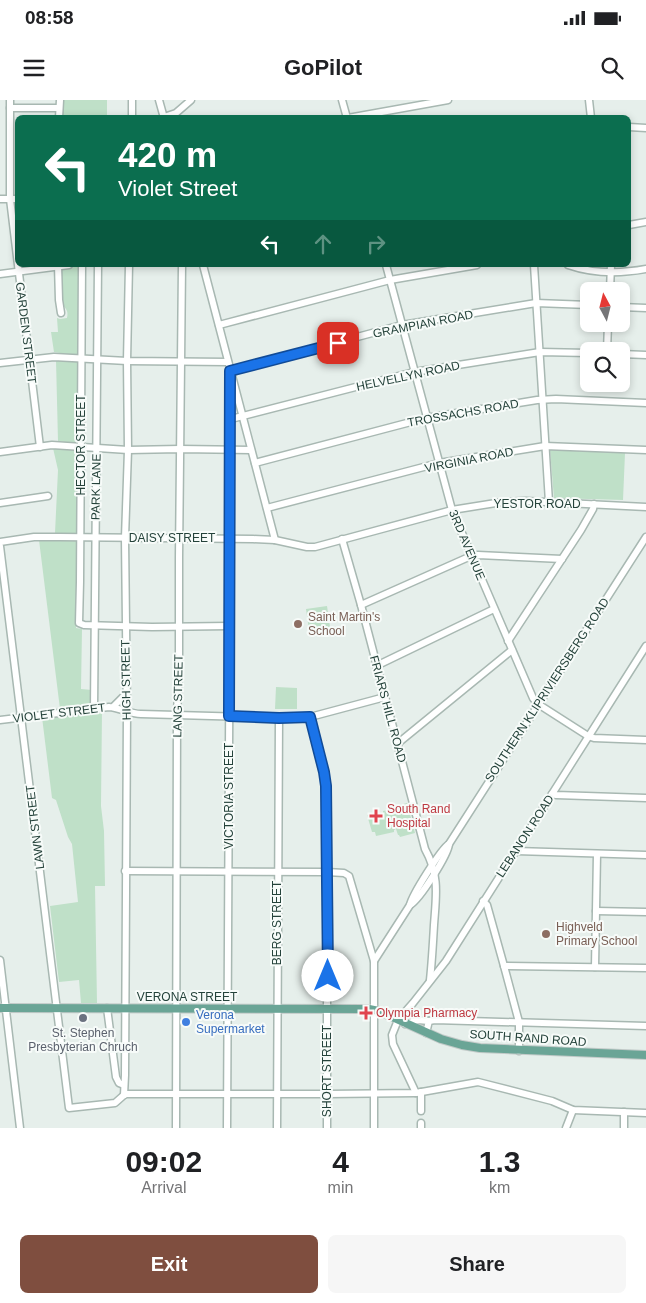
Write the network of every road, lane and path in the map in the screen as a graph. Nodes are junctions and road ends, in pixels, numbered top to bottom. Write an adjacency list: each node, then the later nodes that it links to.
1 (10, 100): 10 (street, GARDEN STREET)
2 (60, 100): 11 (street)
3 (132, 100): 13 (street)
4 (159, 100): 14 (street)
5 (190, 100): 15 (street)
6 (342, 100): 16 (street)
7 (448, 100): 9 (street)
8 (589, 100): 18 (street)
9 (435, 101): 17 (street)
10 (10, 108): 11 (street); 22 (street, GARDEN STREET)
11 (60, 108): 12 (street)
12 (59, 115)
13 (132, 115)
14 (163, 115)
15 (170, 115)
16 (347, 115)
17 (363, 115)
18 (592, 115)
19 (631, 127): 20 (street)
20 (646, 128)
21 (0, 199): 22 (street)
22 (10, 199): 23 (street); 26 (street, GARDEN STREET)
23 (15, 199)
24 (646, 222): 25 (street)
25 (631, 225)
26 (15, 244)
27 (18, 267): 41 (street, GARDEN STREET)
28 (50, 267): 41 (street)
29 (58, 267): 50 (street)
30 (82, 267): 57 (street, HECTOR STREET)
31 (98, 267): 59 (street, PARK LANE)
32 (129, 267): 60 (street, HIGH STREET)
33 (182, 267): 61 (street, LANG STREET)
34 (204, 267): 51 (street)
35 (387, 267): 44 (street, 3RD AVENUE)
36 (465, 267): 44 (street)
37 (534, 267): 46 (street)
38 (575, 267): 42 (street)
39 (611, 267): 42 (street)
40 (646, 269): 42 (street)
41 (18, 271): 43 (street); 58 (street, GARDEN STREET)
42 (611, 273): 45 (street)
43 (0, 274)
44 (390, 280): 51 (street); 52 (street, 3RD AVENUE)
45 (610, 282)
46 (536, 304): 47 (street, GRAMPIAN ROAD); 52 (street, GRAMPIAN ROAD); 53 (street)
47 (580, 305)
48 (630, 307): 49 (street)
49 (646, 308)
50 (61, 313)
51 (219, 325): 62 (street)
52 (402, 326): 64 (street, GRAMPIAN ROAD); 65 (street, 3RD AVENUE)
53 (540, 352): 54 (street, HELVELLYN ROAD); 65 (street, HELVELLYN ROAD); 66 (street)
54 (580, 353)
55 (630, 354): 56 (street)
56 (646, 355)
57 (82, 359): 58 (street); 59 (street); 73 (street, HECTOR STREET)
58 (30, 360): 63 (street); 72 (street, GARDEN STREET)
59 (98, 360): 60 (street); 74 (street, PARK LANE)
60 (127, 360): 61 (street); 76 (street, HIGH STREET)
61 (180, 361): 62 (street); 75 (street, LANG STREET)
62 (228, 362): 64 (street)
63 (0, 363)
64 (231, 372): 68 (street); 70 (street, VICTORIA STREET)
65 (414, 372): 68 (street, HELVELLYN ROAD); 69 (street, 3RD AVENUE)
66 (542, 399): 67 (street, TROSSACHS ROAD); 69 (street, TROSSACHS ROAD); 71 (street)
67 (646, 403)
68 (242, 417): 70 (street, HELVELLYN ROAD); 78 (street)
69 (426, 418): 81 (street, TROSSACHS ROAD); 82 (street, 3RD AVENUE)
70 (231, 420): 77 (street, VICTORIA STREET)
71 (545, 446): 79 (street, VIRGINIA ROAD); 82 (street, VIRGINIA ROAD); 84 (street)
72 (40, 447): 73 (street); 80 (street)
73 (81, 447): 74 (street); 92 (street, HECTOR STREET)
74 (97, 448): 76 (street); 90 (street, PARK LANE)
75 (180, 449): 76 (street); 77 (street); 94 (street, LANG STREET)
76 (128, 450): 93 (street, HIGH STREET)
77 (231, 450): 78 (street); 95 (street, VICTORIA STREET)
78 (251, 450): 81 (street)
79 (646, 450)
80 (0, 452)
81 (255, 463): 88 (street)
82 (439, 464): 88 (street, VIRGINIA ROAD); 89 (street, 3RD AVENUE)
83 (48, 496): 85 (street)
84 (549, 502): 86 (street, YESTOR ROAD); 89 (street, YESTOR ROAD)
85 (0, 503)
86 (594, 504): 87 (street, YESTOR ROAD); 101 (street)
87 (646, 507)
88 (267, 508): 97 (street)
89 (452, 510): 96 (street, YESTOR ROAD); 100 (street, 3RD AVENUE)
90 (96, 537): 92 (street, DAISY STREET); 93 (street, DAISY STREET); 104 (street, PARK LANE)
91 (646, 537): 114 (street, SOUTHERN KLIPRIVIERSBERG ROAD)
92 (81, 538): 98 (street, DAISY STREET); 104 (street, HECTOR STREET)
93 (125, 538): 94 (street, DAISY STREET); 105 (street, HIGH STREET)
94 (179, 538): 95 (street, DAISY STREET); 107 (street, LANG STREET)
95 (230, 538): 97 (street, DAISY STREET); 106 (street, VICTORIA STREET)
96 (342, 539): 97 (street, DAISY STREET); 102 (street, FRIARS HILL ROAD)
97 (275, 540)
98 (0, 542)
99 (0, 546): 121 (street, LAWN STREET)
100 (472, 556): 101 (street); 102 (street); 103 (street, 3RD AVENUE)
101 (562, 559): 108 (street)
102 (360, 605): 111 (street, FRIARS HILL ROAD)
103 (494, 609): 108 (street, 3RD AVENUE); 111 (street)
104 (95, 626): 105 (street); 116 (street, PARK LANE)
105 (125, 626): 107 (street); 112 (street, HIGH STREET)
106 (230, 626): 107 (street); 119 (street, VICTORIA STREET)
107 (179, 627): 118 (street, LANG STREET)
108 (508, 641): 110 (street, 3RD AVENUE)
109 (646, 646): 124 (street, LEBANON ROAD)
110 (512, 650): 114 (street, 3RD AVENUE); 126 (street)
111 (376, 666): 113 (street, FRIARS HILL ROAD)
112 (126, 694): 115 (street); 117 (street, HIGH STREET)
113 (385, 697): 120 (street, VIOLET STREET); 126 (street, FRIARS HILL ROAD)
114 (538, 704): 124 (street, 3RD AVENUE); 133 (street, SOUTHERN KLIPRIVIERSBERG ROAD)
115 (113, 707): 116 (street, VIOLET STREET); 117 (street, VIOLET STREET)
116 (94, 709): 121 (street, VIOLET STREET)
117 (127, 712): 118 (street, VIOLET STREET); 135 (street, HIGH STREET)
118 (177, 715): 119 (street, VIOLET STREET); 134 (street, LANG STREET)
119 (229, 716): 122 (street, VIOLET STREET); 136 (street, VICTORIA STREET)
120 (310, 717): 122 (street, VIOLET STREET); 137 (street, SHORT STREET)
121 (22, 718): 123 (street, VIOLET STREET); 155 (street, LAWN STREET)
122 (279, 718): 139 (street, BERG STREET)
123 (0, 720)
124 (588, 736): 125 (street, 3RD AVENUE); 127 (street, LEBANON ROAD)
125 (646, 740)
126 (397, 744): 130 (street, FRIARS HILL ROAD)
127 (552, 794): 128 (street); 129 (street, LEBANON ROAD)
128 (646, 798)
129 (516, 851): 131 (street); 142 (street, LEBANON ROAD)
130 (427, 854): 133 (street); 138 (street, FRIARS HILL ROAD)
131 (597, 854): 132 (street); 144 (street)
132 (646, 855)
133 (441, 856): 138 (street, SOUTHERN KLIPRIVIERSBERG ROAD)
134 (176, 871): 135 (street); 136 (street); 158 (street, LANG STREET)
135 (125, 872): 157 (street, HIGH STREET)
136 (229, 872): 139 (street); 159 (street, VICTORIA STREET)
137 (327, 872): 139 (street); 148 (street); 161 (street, SHORT STREET)
138 (432, 872): 140 (street, SOUTHERN KLIPRIVIERSBERG ROAD); 141 (street, FRIARS HILL ROAD); 143 (street, SOUTHERN KLIPRIVIERSBERG ROAD)
139 (278, 873): 160 (street, BERG STREET)
140 (423, 890): 141 (street); 143 (street, SOUTHERN KLIPRIVIERSBERG ROAD)
141 (435, 893): 147 (street, FRIARS HILL ROAD)
142 (483, 901): 149 (street, LEBANON ROAD); 150 (street)
143 (410, 905): 148 (street, SOUTHERN KLIPRIVIERSBERG ROAD)
144 (596, 911): 145 (street); 151 (street)
145 (646, 912)
146 (0, 960): 154 (street)
147 (432, 960): 149 (street); 153 (street, FRIARS HILL ROAD)
148 (374, 961): 162 (street)
149 (442, 966): 153 (street, LEBANON ROAD)
150 (504, 966): 151 (street); 165 (street)
151 (595, 967): 152 (street)
152 (646, 968)
153 (430, 982): 164 (street, LEBANON ROAD)
154 (3, 1008): 155 (main road, VERONA STREET); 182 (street)
155 (57, 1008): 156 (main road, VERONA STREET); 177 (street, LAWN STREET)
156 (108, 1008): 157 (main road, VERONA STREET); 170 (street)
157 (125, 1008): 158 (main road, VERONA STREET); 170 (street, HIGH STREET)
158 (176, 1008): 159 (main road, VERONA STREET); 171 (street, LANG STREET)
159 (227, 1008): 160 (main road, VERONA STREET); 174 (street, VICTORIA STREET)
160 (277, 1008): 161 (main road, VERONA STREET); 175 (street, BERG STREET)
161 (328, 1009): 162 (main road, VERONA STREET); 176 (street, SHORT STREET)
162 (375, 1009): 164 (main road, SOUTH RAND ROAD); 172 (street)
163 (429, 1021): 164 (street); 165 (street); 167 (street)
164 (401, 1022): 167 (main road, SOUTH RAND ROAD); 173 (street)
165 (519, 1022): 166 (street); 168 (street)
166 (646, 1026)
167 (426, 1033): 168 (main road, SOUTH RAND ROAD)
168 (519, 1051): 169 (main road, SOUTH RAND ROAD)
169 (646, 1054)
170 (124, 1085): 177 (street, HIGH STREET)
171 (176, 1093): 174 (street); 177 (street); 183 (street, LANG STREET)
172 (374, 1093): 173 (street); 176 (street); 187 (street)
173 (418, 1093): 178 (street); 179 (street)
174 (227, 1094): 175 (street); 184 (street, VICTORIA STREET)
175 (278, 1094): 176 (street); 185 (street, BERG STREET)
176 (328, 1094): 186 (street, SHORT STREET)
177 (125, 1095)
178 (573, 1110): 180 (street); 188 (street)
179 (421, 1111)
180 (624, 1112): 181 (street); 189 (street)
181 (646, 1113)
182 (20, 1128)
183 (176, 1128)
184 (227, 1128)
185 (277, 1128)
186 (328, 1128)
187 (374, 1128)
188 (566, 1128)
189 (624, 1128)

